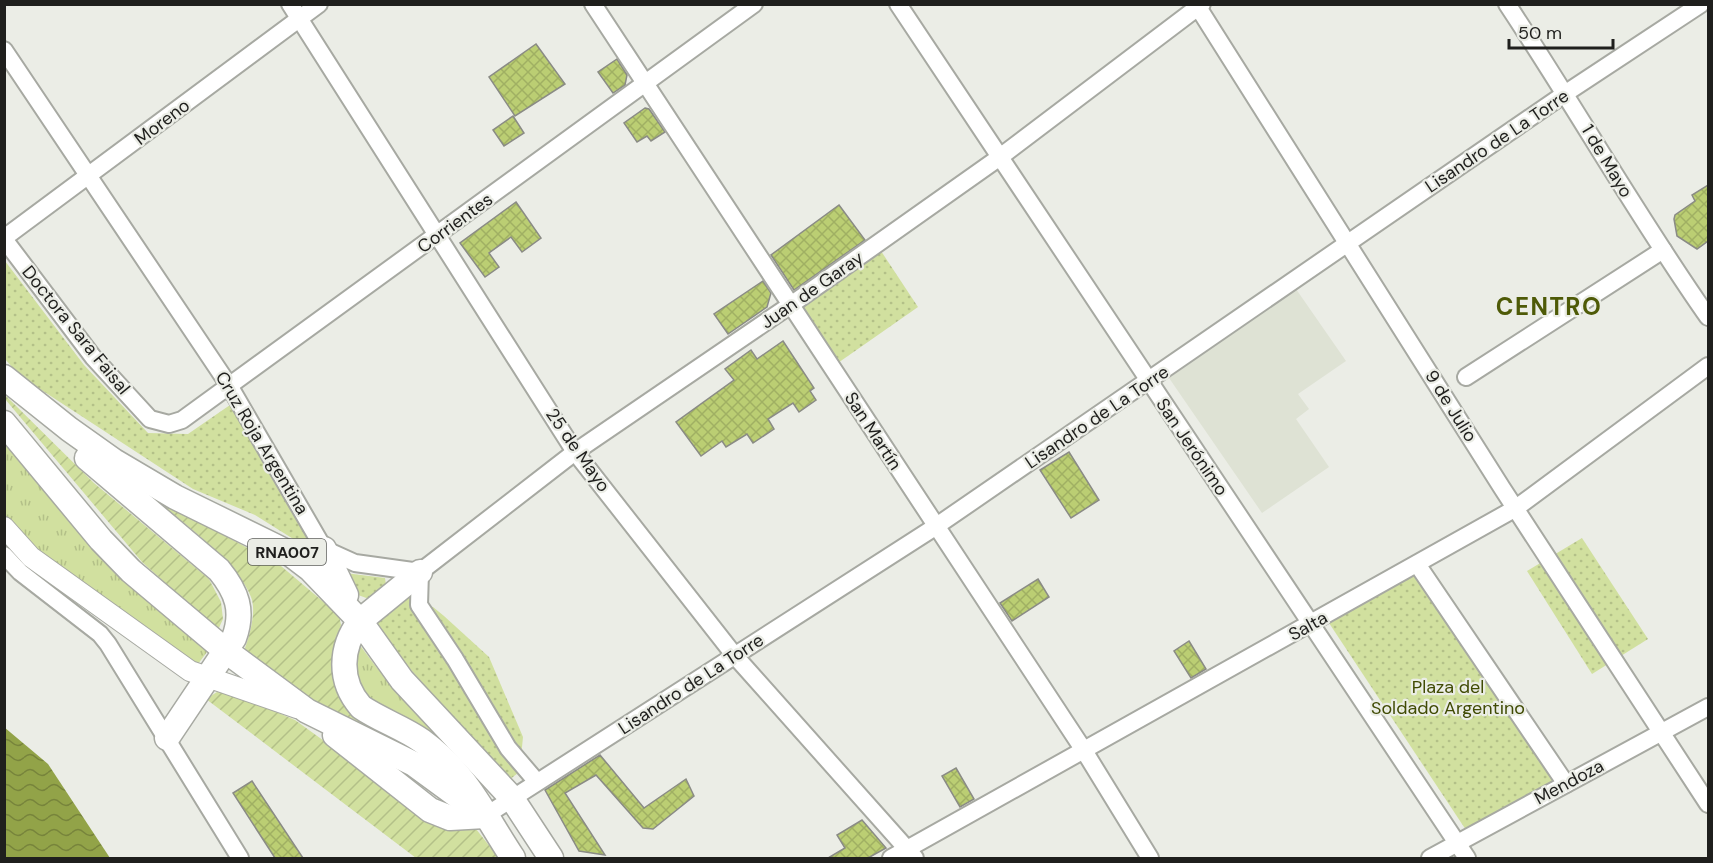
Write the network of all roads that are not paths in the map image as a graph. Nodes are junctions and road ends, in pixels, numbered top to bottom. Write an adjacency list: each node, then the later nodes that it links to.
1 (290, 4): 9 (street, 25 de Mayo)
2 (319, 4): 9 (street, Moreno)
3 (593, 4): 11 (street, San Martín)
4 (754, 4): 11 (street, Corrientes)
5 (898, 4): 13 (street, San Jerónimo)
6 (1507, 4): 12 (street, 1 de Mayo)
7 (1701, 4): 12 (street, Lisandro de La Torre)
8 (1199, 5): 13 (street, Juan de Garay); 17 (street, 9 de Julio)
9 (300, 19): 14 (street, Moreno); 15 (street, 25 de Mayo)
10 (4, 50): 14 (street, Cruz Roja Argentina)
11 (645, 84): 15 (street, Corrientes); 19 (street, San Martín)
12 (1566, 93): 17 (street, Lisandro de La Torre); 18 (street, 1 de Mayo)
13 (1000, 157): 19 (street, Juan de Garay); 24 (street, San Jerónimo)
14 (89, 177): 16 (street, Moreno); 25 (street, Cruz Roja Argentina)
15 (437, 236): 25 (street, Corrientes); 28 (street, 25 de Mayo)
16 (4, 239): 26 (street, Doctora Sara Faisal)
17 (1349, 242): 24 (street, Lisandro de La Torre); 29 (street, 9 de Julio)
18 (1663, 250): 20 (street, 1 de Mayo); 22 (street)
19 (792, 304): 28 (street, Juan de Garay); 31 (street, San Martín)
20 (1708, 317)
21 (1708, 366): 29 (street, Salta)
22 (1466, 377)
23 (8, 381): 36 (highway, RNA007); 38 (highway)
24 (1148, 382): 31 (street, Lisandro de La Torre); 37 (street, San Jerónimo)
25 (230, 387): 26 (street, Corrientes); 32 (street, Cruz Roja Argentina)
26 (150, 419)
27 (4, 423): 38 (highway)
28 (575, 452): 35 (street, Juan de Garay); 39 (street, 25 de Mayo)
29 (1516, 508): 34 (street, Salta); 43 (street, 9 de Julio)
30 (4, 527): 40 (main road)
31 (935, 527): 39 (street, Lisandro de La Torre); 45 (street, San Martín)
32 (324, 549): 35 (street); 36 (highway)
33 (4, 555): 44 (street)
34 (1417, 564): 37 (street, Salta); 47 (street)
35 (420, 572): 36 (highway); 46 (street)
36 (360, 621): 48 (highway, RNA007); 50 (highway)
37 (1313, 624): 45 (street, Salta); 51 (street, San Jerónimo)
38 (226, 651): 40 (highway); 42 (highway)
39 (735, 656): 46 (street, Lisandro de La Torre); 52 (street, 25 de Mayo)
40 (207, 679): 42 (main road); 44 (highway)
41 (1708, 707): 43 (street, Mendoza)
42 (307, 711): 50 (highway)
43 (1662, 732): 47 (street, Mendoza); 49 (street, 9 de Julio)
44 (167, 738): 53 (street)
45 (1083, 749): 52 (street, Salta); 57 (street, San Martín)
46 (537, 782): 48 (street, Lisandro de La Torre)
47 (1566, 784): 51 (street, Mendoza)
48 (511, 797): 50 (street, Lisandro de La Torre); 55 (highway, RNA007)
49 (1708, 804)
50 (485, 816): 54 (highway)
51 (1457, 842): 58 (street, Mendoza); 59 (street, San Jerónimo)
52 (912, 853): 56 (street, Salta)
53 (240, 858)
54 (513, 858)
55 (551, 858)
56 (891, 858)
57 (1150, 858)
58 (1430, 858)
59 (1467, 858)

